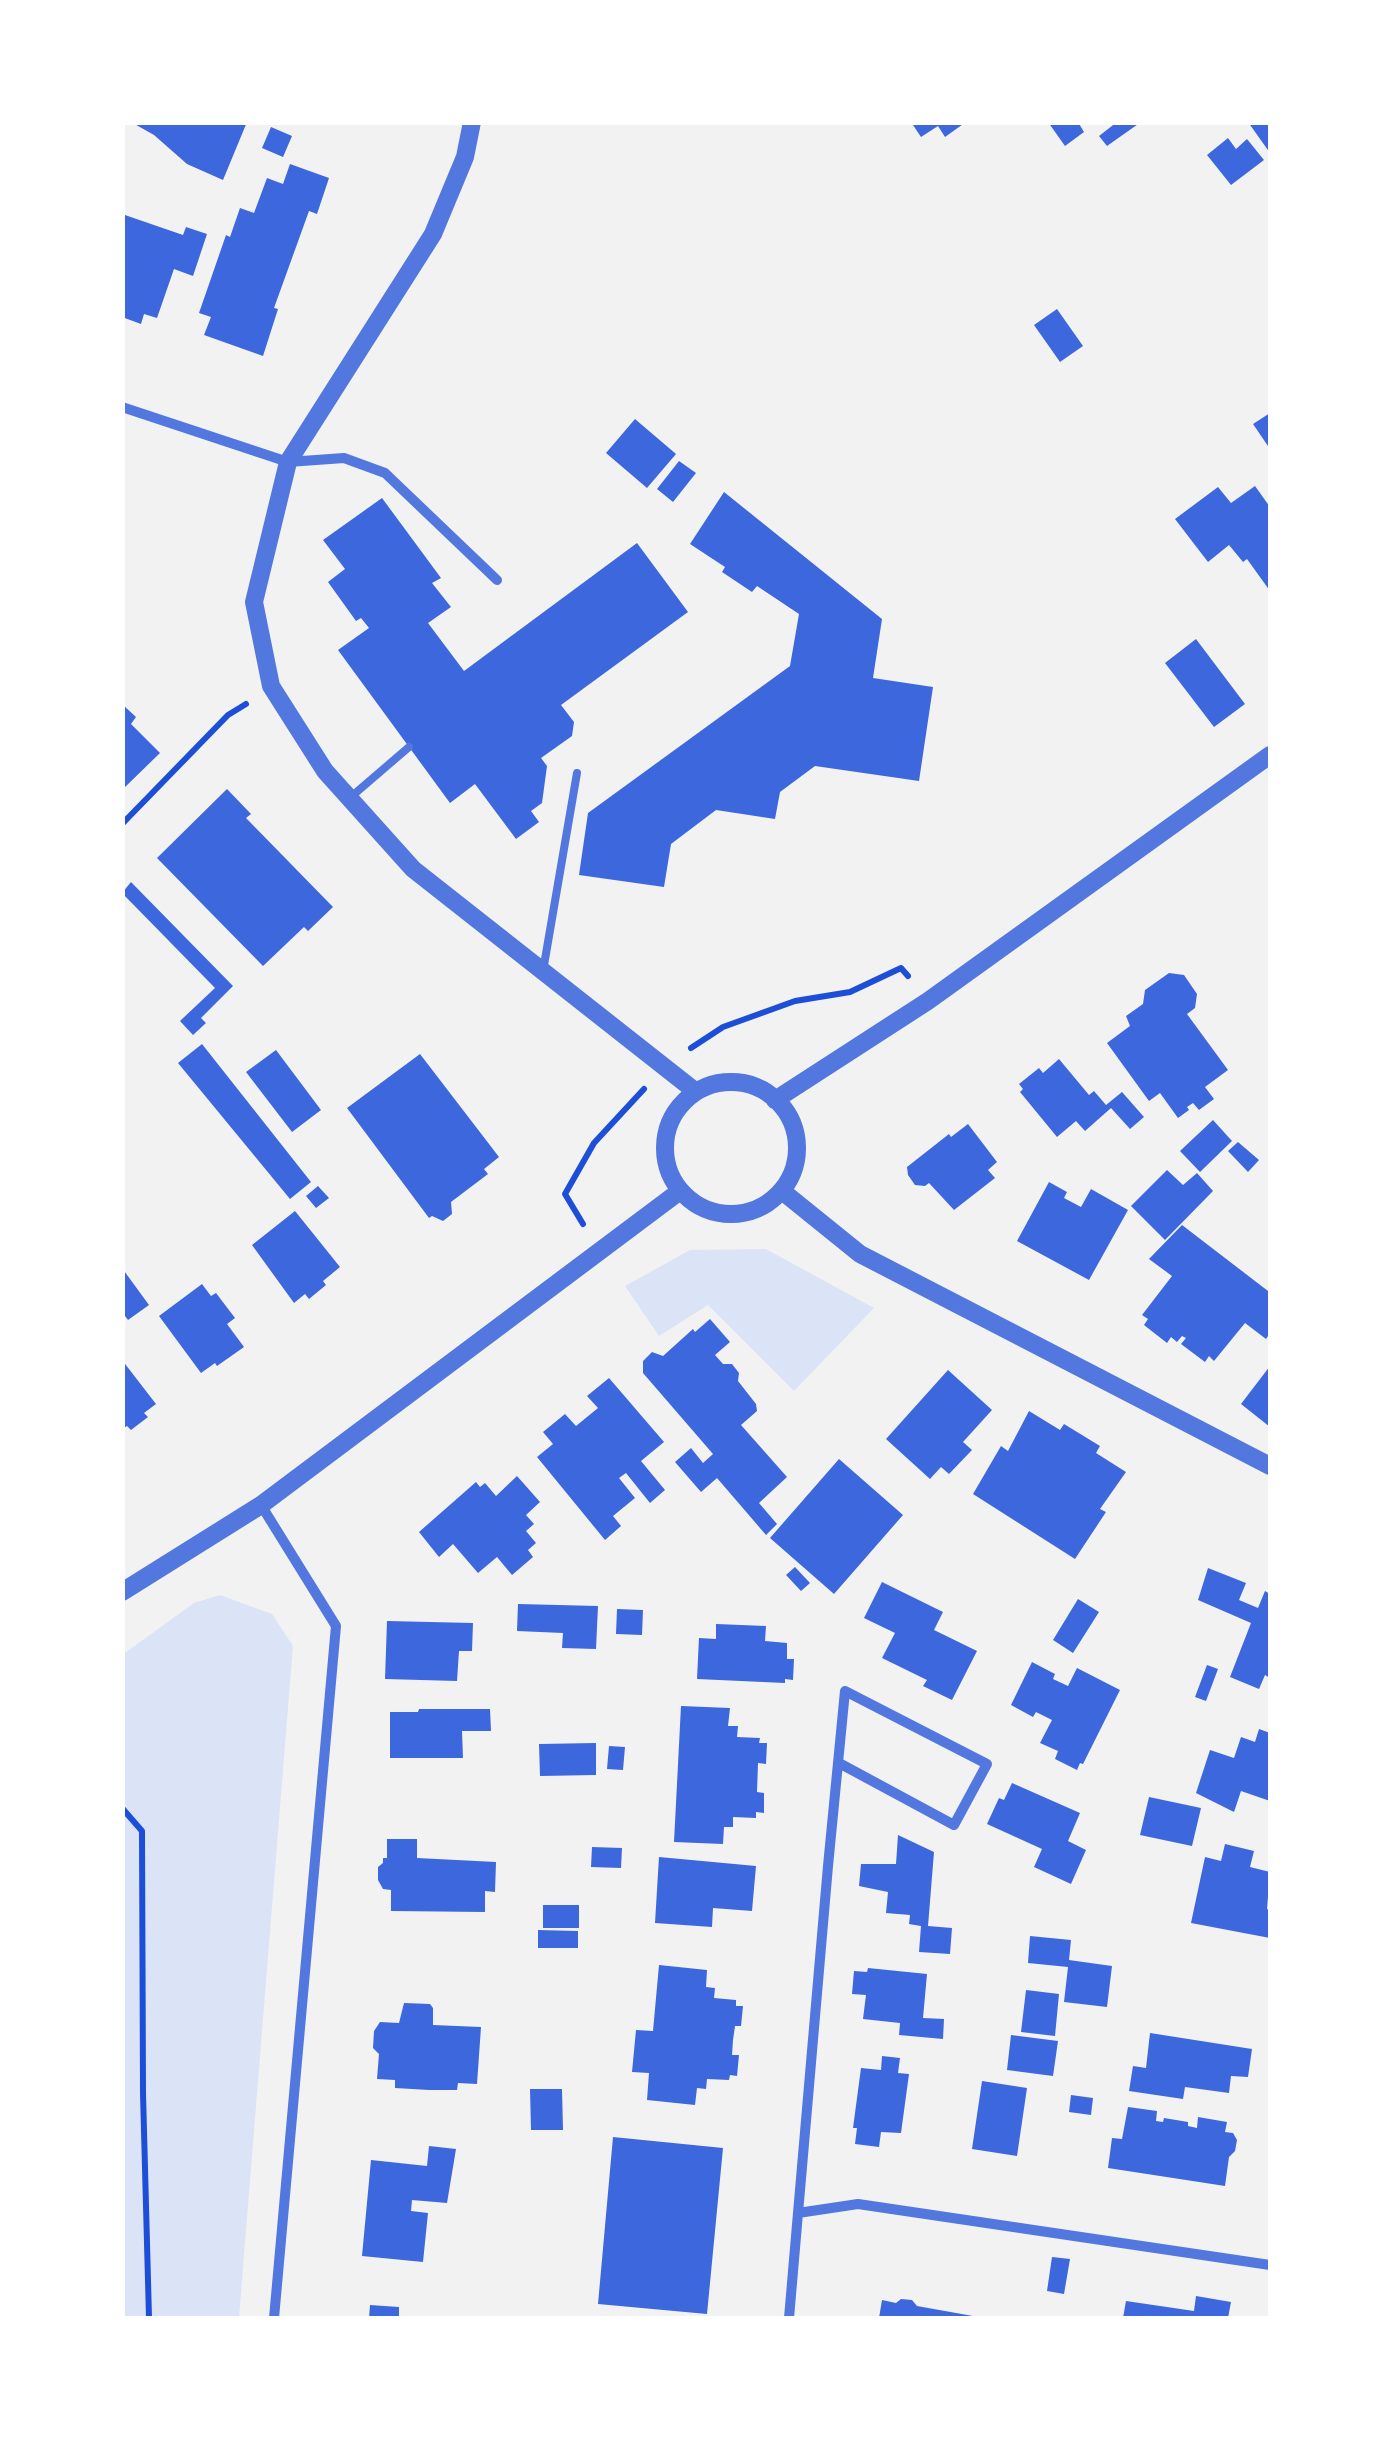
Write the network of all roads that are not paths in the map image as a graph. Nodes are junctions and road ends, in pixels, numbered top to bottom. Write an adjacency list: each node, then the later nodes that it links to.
1 (472, 122): 3 (street)
2 (122, 407): 3 (street)
3 (288, 462): 4 (street); 8 (street)
4 (497, 580)
5 (409, 747): 8 (lane)
6 (1270, 755): 11 (street)
7 (577, 773): 9 (lane)
8 (349, 798): 9 (street)
9 (543, 971): 10 (street)
10 (695, 1092): 11 (street); 12 (street)
11 (775, 1100): 13 (street)
12 (680, 1190): 13 (street); 15 (street)
13 (782, 1192): 14 (street)
14 (1270, 1466)
15 (261, 1505): 16 (street); 20 (street)
16 (122, 1592)
17 (838, 1763): 17 (street); 18 (street)
18 (798, 2213): 19 (street); 21 (street)
19 (1270, 2264)
20 (274, 2318)
21 (789, 2318)

